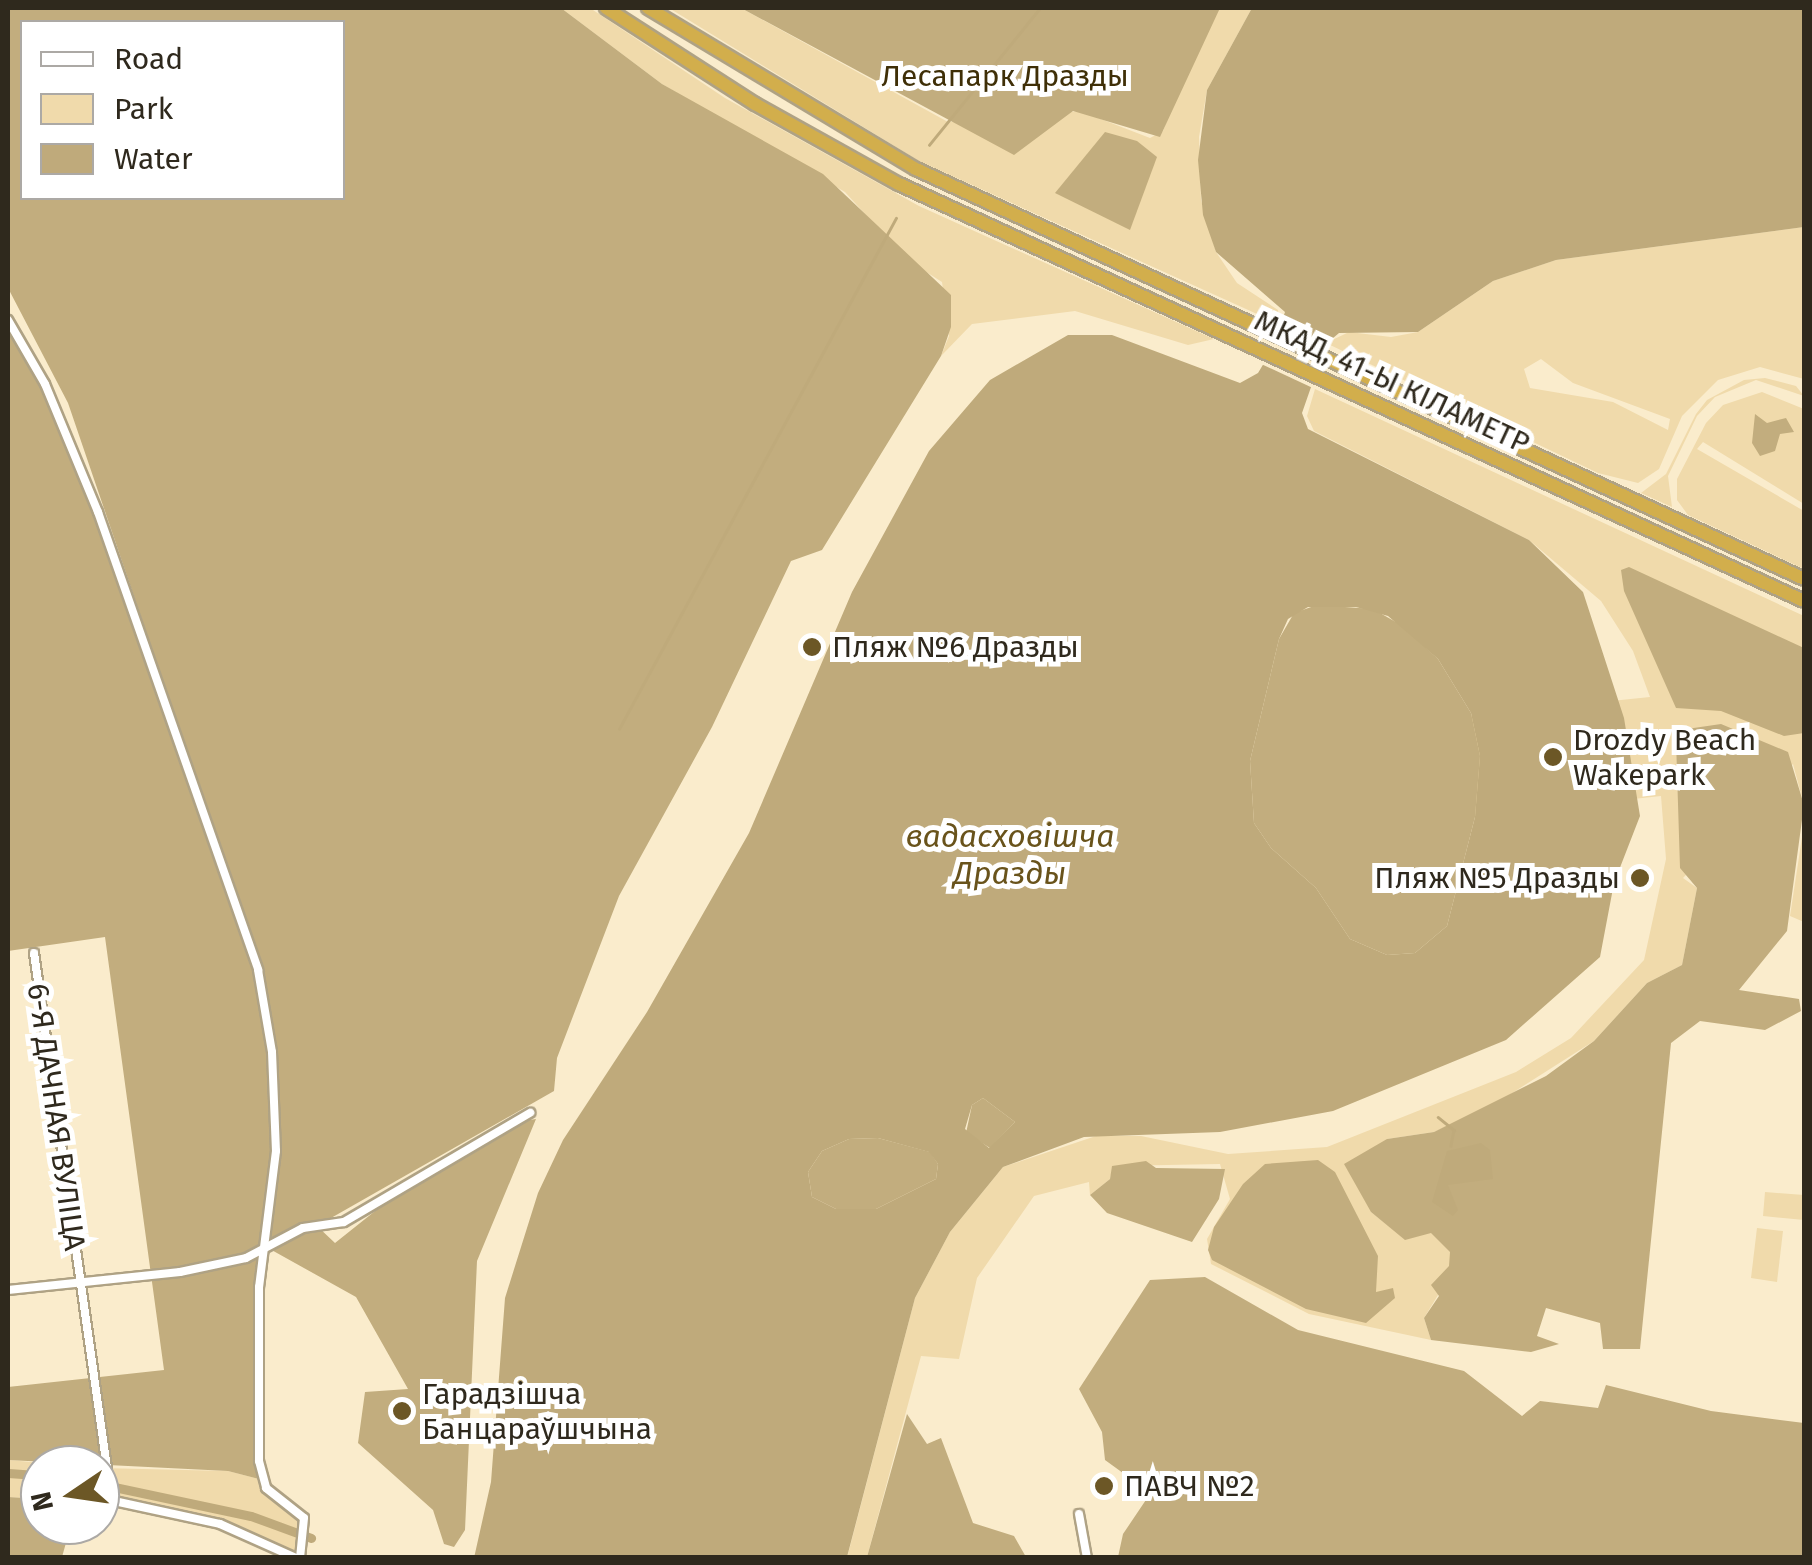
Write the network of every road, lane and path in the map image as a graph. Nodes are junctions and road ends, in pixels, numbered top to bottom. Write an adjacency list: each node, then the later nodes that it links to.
1 (606, 8): 5 (highway, МКАД, 41-Ы КІЛАМЕТР)
2 (648, 8): 4 (highway, МКАД, 41-Ы КІЛАМЕТР)
3 (8, 320): 8 (street)
4 (1804, 579)
5 (1804, 601)
6 (34, 954): 9 (street, 6-Я ДАЧНАЯ ВУЛІЦА)
7 (530, 1112): 8 (street)
8 (267, 1248): 9 (street); 14 (street)
9 (79, 1282): 10 (street, 6-Я ДАЧНАЯ ВУЛІЦА); 11 (street, 6-Я ДАЧНАЯ ВУЛІЦА)
10 (8, 1290)
11 (104, 1445)
12 (120, 1502): 14 (street)
13 (1079, 1514): 15 (street)
14 (299, 1556)
15 (1087, 1558)

